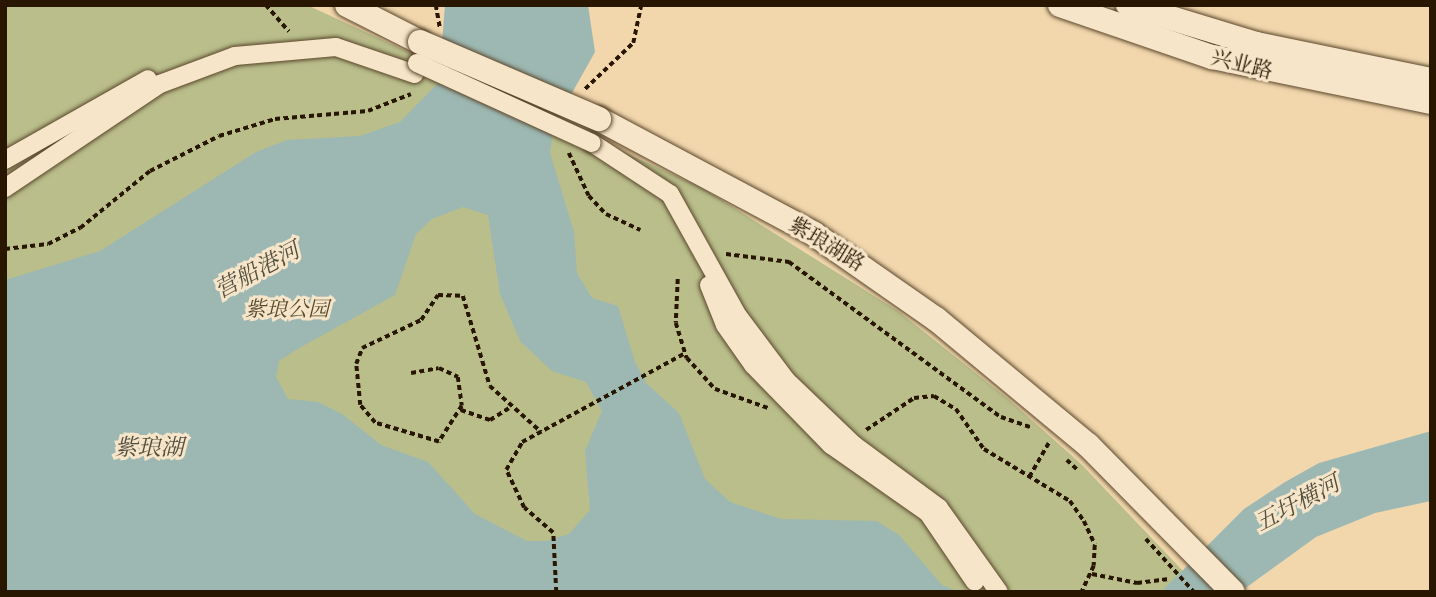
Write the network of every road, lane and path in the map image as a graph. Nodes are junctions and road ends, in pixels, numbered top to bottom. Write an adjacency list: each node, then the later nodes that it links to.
1 (266, 5): 6 (path)
2 (347, 5): 7 (street, 紫琅湖路)
3 (436, 5): 7 (path)
4 (1060, 5): 9 (street, 兴业路)
5 (1128, 5): 8 (street, 兴业路)
6 (292, 38): 7 (street); 11 (street)
7 (422, 61): 10 (street, bridge); 12 (street); 13 (path); 36 (street, 紫琅湖路, bridge)
8 (1431, 80)
9 (1431, 102)
10 (590, 148): 14 (street); 20 (street)
11 (5, 160)
12 (5, 188)
13 (5, 249)
14 (704, 250): 21 (path); 25 (street)
15 (678, 279): 16 (path)
16 (685, 353): 20 (path); 22 (path)
17 (411, 373): 19 (path)
18 (509, 408): 19 (path); 19 (path); 22 (path)
19 (460, 409)
20 (794, 409): 32 (street)
21 (1035, 429)
22 (541, 432): 31 (path)
23 (1042, 436): 24 (path)
24 (1049, 443): 26 (path); 27 (path)
25 (855, 446): 26 (path); 33 (street)
26 (1029, 477): 29 (path)
27 (1087, 479)
28 (1142, 535): 35 (path)
29 (1092, 574): 30 (path); 34 (path)
30 (1169, 579)
31 (556, 592)
32 (983, 592)
33 (999, 592)
34 (1082, 592)
35 (1194, 592)
36 (1233, 592)

